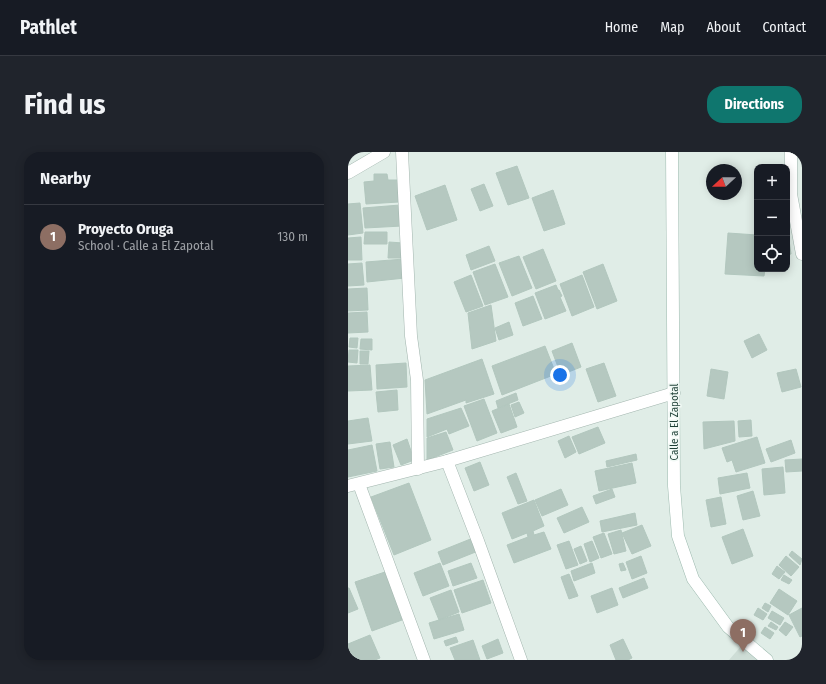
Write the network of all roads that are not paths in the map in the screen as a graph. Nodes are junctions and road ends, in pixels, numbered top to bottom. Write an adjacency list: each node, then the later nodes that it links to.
1 (384, 152): 5 (street)
2 (402, 152): 9 (street)
3 (672, 152): 7 (street, Calle a El Zapotal)
4 (791, 152): 6 (street)
5 (348, 173)
6 (802, 254)
7 (674, 393): 8 (street); 13 (street, Calle a El Zapotal)
8 (447, 461): 9 (street); 12 (street)
9 (418, 469): 10 (street)
10 (354, 485): 11 (street)
11 (424, 660)
12 (521, 660)
13 (767, 660)

